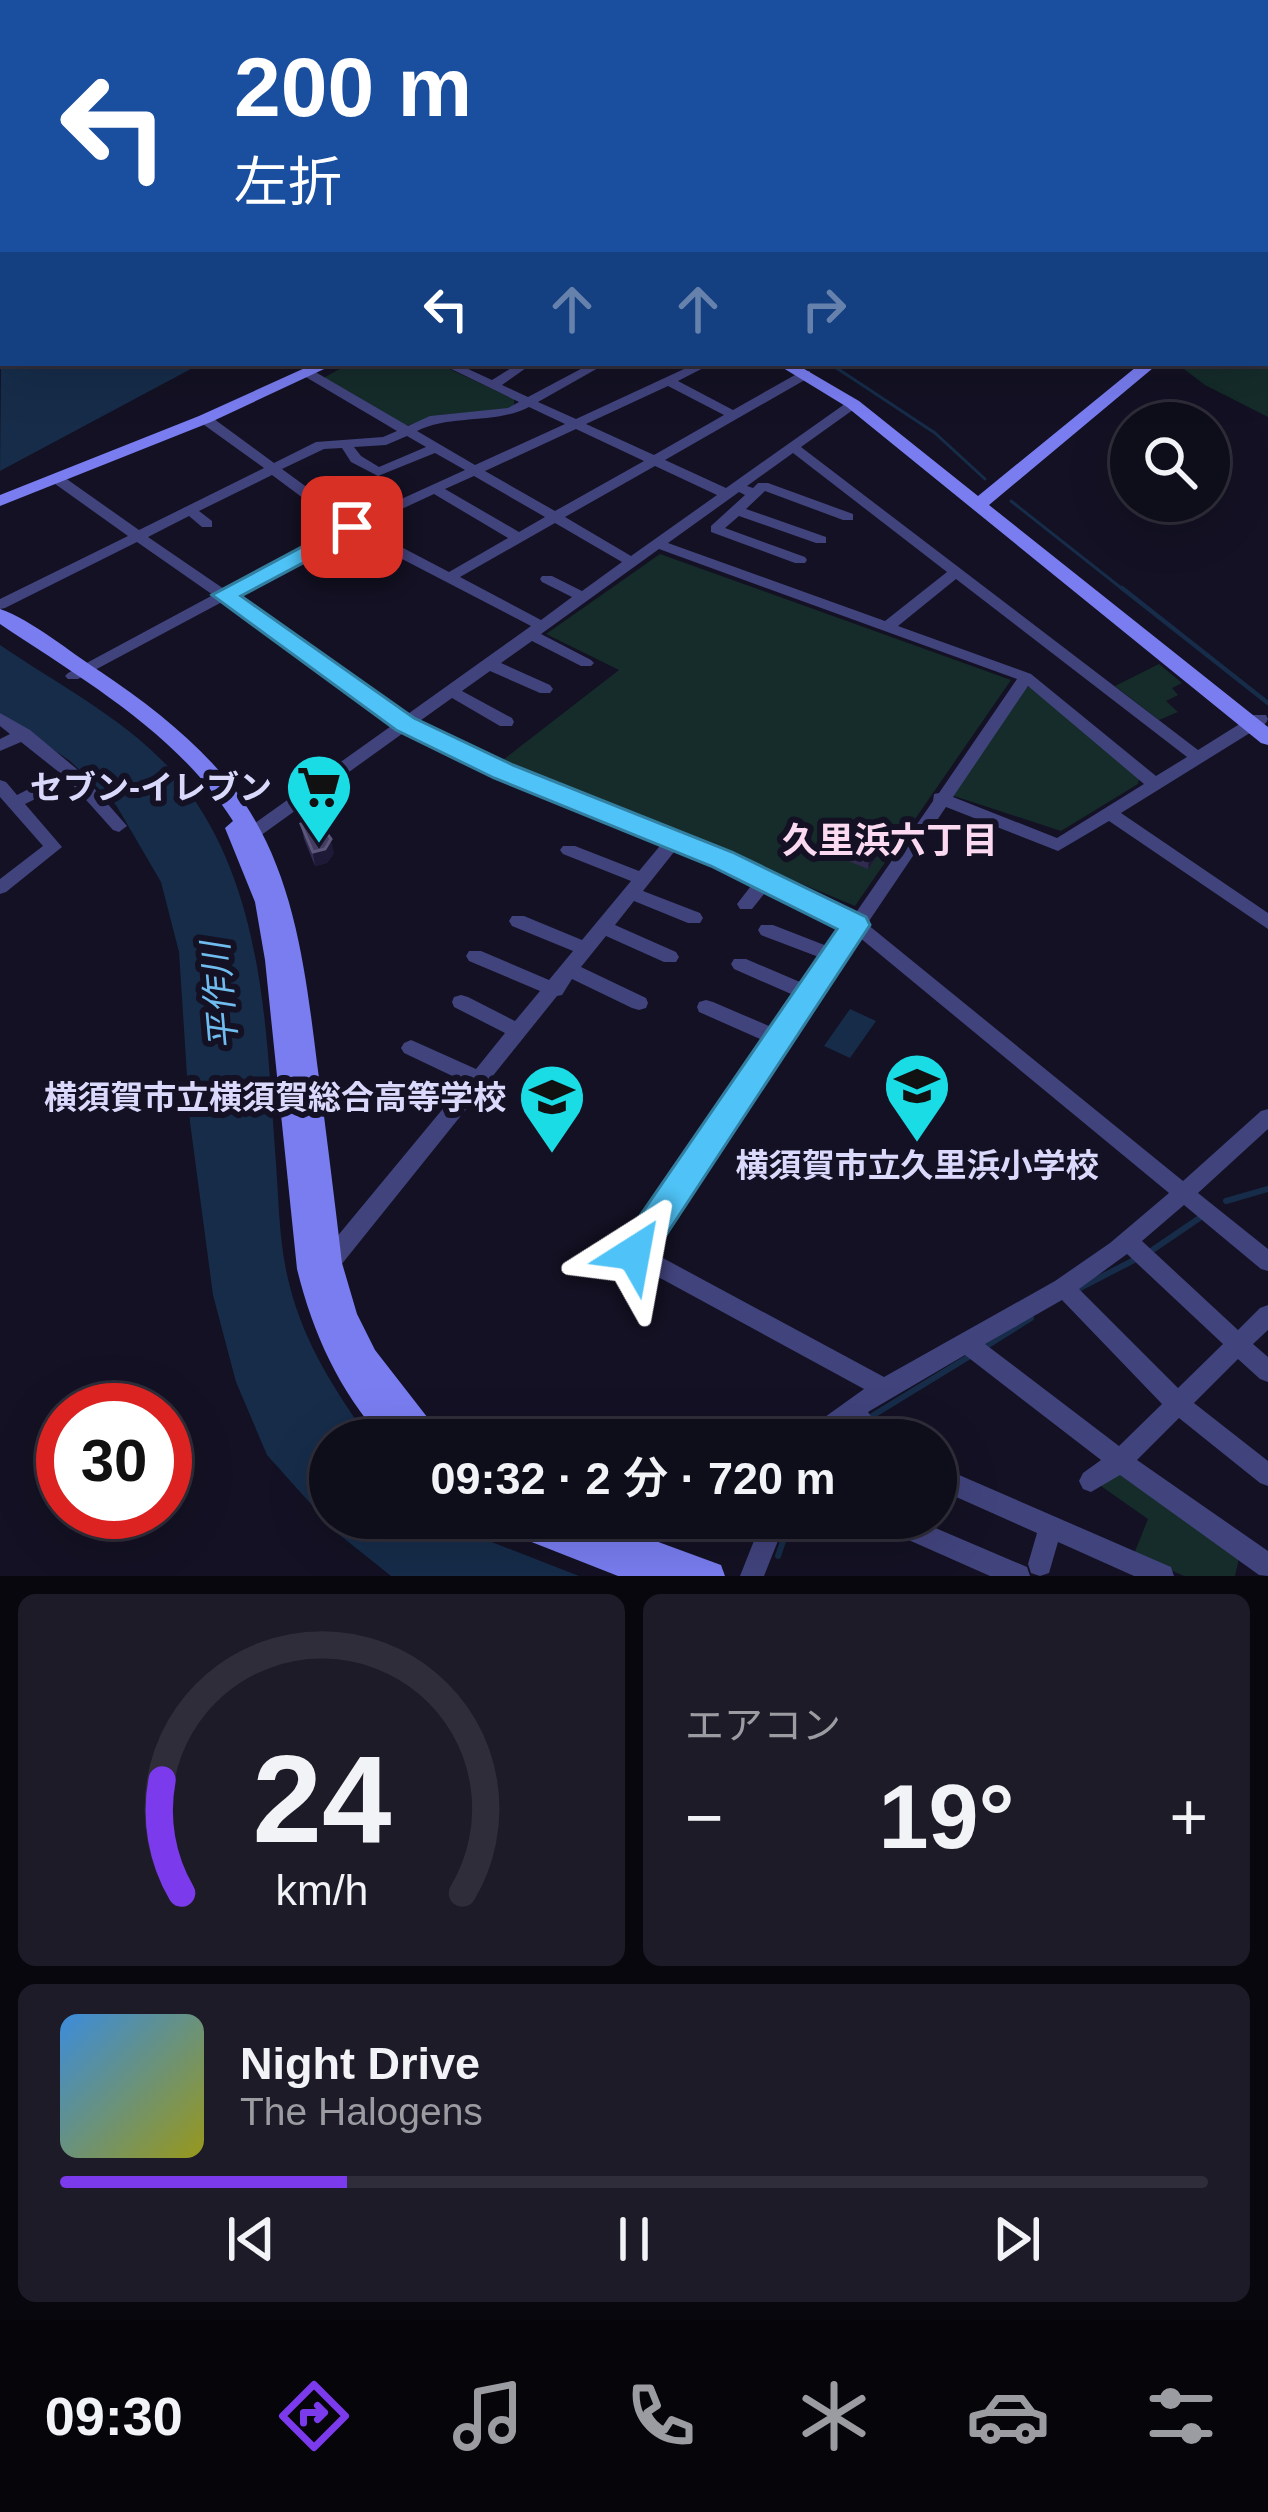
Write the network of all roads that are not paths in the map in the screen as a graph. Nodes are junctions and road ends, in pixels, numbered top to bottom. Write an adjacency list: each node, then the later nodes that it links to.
1 (323, 366): 8 (main road)
2 (452, 366): 10 (street)
3 (522, 366): 10 (street)
4 (596, 366): 13 (street)
5 (701, 366): 9 (street)
6 (1146, 366): 30 (main road)
7 (804, 369): 12 (street); 14 (main road); 30 (main road)
8 (308, 374): 16 (main road); 18 (street)
9 (669, 381): 15 (street); 17 (street)
10 (493, 385): 13 (street)
11 (744, 388): 12 (street)
12 (764, 399): 15 (street)
13 (531, 402): 17 (street); 18 (street)
14 (853, 404): 20 (street); 30 (main road)
15 (734, 416): 22 (street)
16 (205, 419): 23 (street); 25 (main road)
17 (578, 424): 22 (street); 24 (street)
18 (409, 432): 19 (street); 21 (street)
19 (346, 444): 21 (street); 23 (street)
20 (794, 447): 27 (street); 45 (street)
21 (435, 448): 24 (street)
22 (658, 459): 27 (street); 35 (street)
23 (272, 467): 31 (street); 38 (street)
24 (477, 471): 26 (street); 35 (street)
25 (56, 478): 29 (main road); 39 (street)
26 (435, 489): 38 (street); 40 (street)
27 (732, 490): 28 (street); 37 (street)
28 (754, 494): 32 (street); 34 (street)
29 (0, 501)
30 (982, 502): 63 (main road)
31 (188, 509): 36 (street); 39 (street)
32 (736, 510): 41 (street); 43 (street)
33 (662, 517): 37 (street)
34 (848, 517)
35 (556, 518): 40 (street); 44 (street)
36 (207, 524)
37 (683, 526): 42 (street)
38 (352, 527): 46 (street); 48 (street)
39 (133, 535): 48 (street); 50 (street)
40 (519, 538): 46 (street)
41 (821, 540)
42 (657, 544): 44 (street); 53 (street)
43 (800, 560)
44 (632, 562): 49 (street)
45 (957, 571): 53 (street); 68 (street)
46 (448, 578): 54 (street)
47 (547, 579): 49 (street)
48 (224, 595): 57 (street); 64 (street)
49 (583, 597): 54 (street)
50 (0, 605)
51 (0, 615): 57 (main road)
52 (0, 626): 57 (main road)
53 (888, 626): 58 (street)
54 (536, 630): 55 (street); 56 (street)
55 (586, 663)
56 (489, 664): 59 (street); 60 (street)
57 (78, 673): 76 (main road); 117 (main road)
58 (1026, 677): 70 (street); 72 (street)
59 (545, 689)
60 (451, 691): 62 (street); 64 (street)
61 (0, 718): 65 (street)
62 (506, 722)
63 (1260, 723): 66 (main road); 68 (street)
64 (405, 724): 76 (street); 77 (street)
65 (24, 734): 67 (street); 69 (street)
66 (1268, 738)
67 (0, 746)
68 (1198, 758): 70 (street)
69 (72, 773): 73 (street); 75 (street)
70 (1155, 784): 74 (street)
71 (0, 787): 73 (street)
72 (940, 798): 74 (street); 86 (street)
73 (14, 802): 81 (street)
74 (1109, 813): 85 (street)
75 (119, 826)
76 (254, 832): 108 (main road)
77 (675, 839): 79 (street); 80 (street)
78 (569, 850): 80 (street)
79 (766, 880): 82 (street); 86 (street)
80 (638, 887): 83 (street); 87 (street)
81 (0, 888)
82 (746, 904)
83 (694, 918)
84 (518, 921): 89 (street)
85 (1268, 922)
86 (856, 925): 91 (street); 105 (street)
87 (604, 928): 89 (street); 92 (street)
88 (767, 930): 91 (street)
89 (587, 950): 94 (street)
90 (475, 956): 95 (street)
91 (835, 956): 96 (street)
92 (670, 957)
93 (740, 964): 96 (street)
94 (570, 970): 95 (street); 98 (street)
95 (554, 990): 100 (street)
96 (810, 994): 101 (street)
97 (461, 1002): 100 (street)
98 (639, 1003)
99 (706, 1007): 101 (street)
100 (520, 1032): 103 (street)
101 (778, 1039): 114 (street)
102 (411, 1048): 103 (street)
103 (480, 1080): 108 (street)
104 (1268, 1117): 105 (street)
105 (1184, 1191): 106 (street); 107 (street)
106 (1127, 1241): 109 (street); 112 (street)
107 (1262, 1249)
108 (329, 1263): 118 (main road)
109 (1064, 1288): 111 (street); 115 (street)
110 (1268, 1316): 112 (street)
111 (967, 1343): 114 (street); 121 (street)
112 (1235, 1344): 113 (street); 115 (street)
113 (1268, 1372)
114 (887, 1390): 116 (street)
115 (1177, 1403): 121 (street); 122 (street)
116 (852, 1410): 119 (street); 120 (street)
117 (384, 1419)
118 (412, 1419)
119 (840, 1419)
120 (860, 1419)
121 (1120, 1461): 123 (street); 130 (street)
122 (1268, 1475)
123 (1090, 1481)
124 (957, 1485): 125 (street)
125 (1052, 1527): 131 (street); 135 (street)
126 (562, 1539): 132 (main road)
127 (609, 1539): 133 (main road)
128 (767, 1539): 134 (street)
129 (943, 1539): 131 (street)
130 (1265, 1566)
131 (1029, 1570)
132 (658, 1576)
133 (710, 1576)
134 (752, 1576)
135 (1162, 1576)

